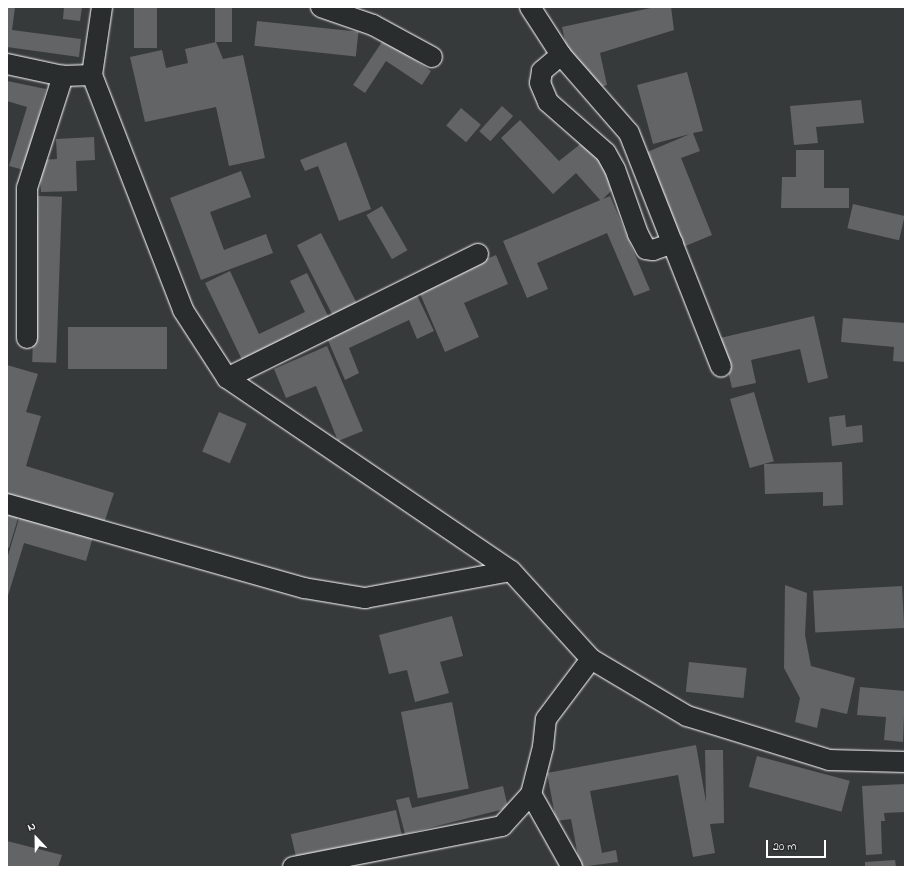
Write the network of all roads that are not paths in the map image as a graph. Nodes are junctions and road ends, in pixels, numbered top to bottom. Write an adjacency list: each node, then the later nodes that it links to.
1 (102, 7): 7 (street)
2 (321, 7): 5 (street)
3 (530, 7): 4 (street)
4 (561, 55): 9 (street); 9 (street)
5 (432, 57)
6 (7, 64): 8 (street)
7 (92, 74): 8 (street); 13 (street)
8 (63, 76): 11 (street)
9 (673, 243): 12 (street)
10 (478, 254): 13 (street)
11 (28, 338)
12 (721, 367)
13 (227, 378): 15 (street)
14 (7, 504): 15 (street)
15 (511, 571): 16 (street)
16 (591, 659): 17 (street); 18 (street)
17 (905, 762)
18 (531, 794): 19 (street); 20 (street)
19 (293, 867)
20 (572, 867)

